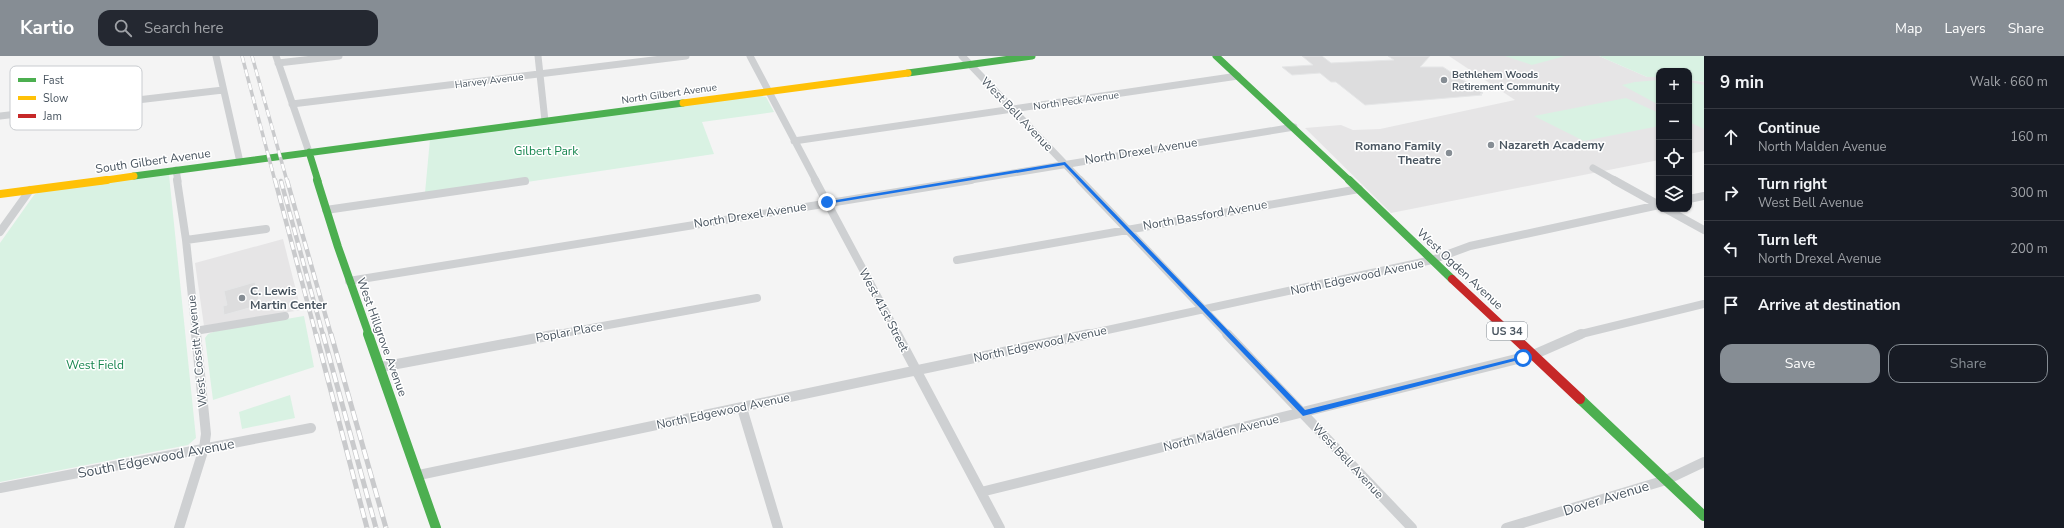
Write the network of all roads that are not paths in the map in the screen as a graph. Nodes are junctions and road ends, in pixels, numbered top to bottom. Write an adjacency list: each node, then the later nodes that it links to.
1 (216, 56): 13 (street)
2 (339, 56): 9 (street)
3 (538, 56): 11 (street)
4 (686, 56): 11 (street, Harvey Avenue)
5 (750, 56): 14 (street, West 41st Street)
6 (962, 56): 10 (street, West Bell Avenue)
7 (1032, 56): 10 (street, North Gilbert Avenue)
8 (1216, 56): 12 (street, West Ogden Avenue / US 34)
9 (277, 59): 16 (street)
10 (970, 64): 14 (street, North Gilbert Avenue); 17 (street, West Bell Avenue)
11 (540, 74): 16 (street, Harvey Avenue); 20 (street)
12 (1238, 76): 17 (street, North Peck Avenue); 21 (street, West Ogden Avenue / US 34)
13 (223, 90): 15 (street); 24 (street)
14 (769, 91): 20 (street, North Gilbert Avenue); 22 (street, West 41st Street)
15 (142, 99)
16 (292, 104): 23 (street)
17 (1013, 109): 22 (street, North Peck Avenue); 25 (street, West Bell Avenue)
18 (10, 115): 19 (street)
19 (0, 116)
20 (545, 121): 23 (street, North Gilbert Avenue)
21 (1294, 127): 25 (street, North Drexel Avenue); 29 (street, West Ogden Avenue / US 34)
22 (794, 141): 34 (street, West 41st Street)
23 (308, 152): 24 (street, South Gilbert Avenue); 37 (street, West Hillgrove Avenue)
24 (240, 162): 27 (street, South Gilbert Avenue)
25 (1065, 163): 34 (street, North Drexel Avenue); 40 (street, West Bell Avenue)
26 (1593, 168): 35 (street)
27 (176, 170): 30 (street, South Gilbert Avenue); 43 (street, West Cossitt Avenue)
28 (525, 181): 37 (street)
29 (1359, 189): 40 (street, North Bassford Avenue); 45 (street, West Ogden Avenue / US 34)
30 (30, 190): 31 (street, South Gilbert Avenue); 42 (street)
31 (0, 194)
32 (1704, 196): 33 (street)
33 (1692, 198)
34 (827, 202): 46 (street, North Drexel Avenue); 54 (street, West 41st Street)
35 (1656, 203)
36 (1656, 206): 45 (street, North Edgewood Avenue)
37 (326, 210): 46 (street, West Hillgrove Avenue)
38 (1671, 212): 41 (street)
39 (266, 229): 43 (street)
40 (1127, 229): 44 (street, North Bassford Avenue); 49 (street, West Bell Avenue)
41 (1704, 230)
42 (0, 232)
43 (186, 240): 51 (street, West Cossitt Avenue)
44 (957, 260)
45 (1432, 260): 49 (street, North Edgewood Avenue); 52 (street, West Ogden Avenue / US 34)
46 (349, 281): 53 (street, West Hillgrove Avenue)
47 (757, 298): 53 (street, Poplar Place)
48 (1704, 304): 52 (street, North Malden Avenue)
49 (1205, 310): 54 (street, North Edgewood Avenue); 56 (street, West Bell Avenue)
50 (285, 316): 51 (street)
51 (195, 331): 58 (street, West Cossitt Avenue)
52 (1534, 355): 56 (street, North Malden Avenue); 61 (street, West Ogden Avenue / US 34)
53 (381, 367): 60 (street, West Hillgrove Avenue)
54 (916, 370): 55 (street, North Edgewood Avenue); 63 (street, West 41st Street)
55 (742, 408): 60 (street, North Edgewood Avenue); 67 (street)
56 (1303, 413): 63 (street, North Malden Avenue); 69 (street, West Bell Avenue)
57 (311, 428): 58 (street, South Edgewood Avenue)
58 (204, 448): 62 (street, South Edgewood Avenue); 65 (street, West Cossitt Avenue)
59 (1704, 462): 61 (street, Dover Avenue)
60 (419, 475): 66 (street, West Hillgrove Avenue)
61 (1666, 480): 64 (street, West Ogden Avenue / US 34); 70 (street, Dover Avenue)
62 (0, 488)
63 (981, 492): 68 (street, West 41st Street)
64 (1704, 516)
65 (179, 528)
66 (436, 528)
67 (778, 528)
68 (1000, 528)
69 (1412, 528)
70 (1506, 528)

